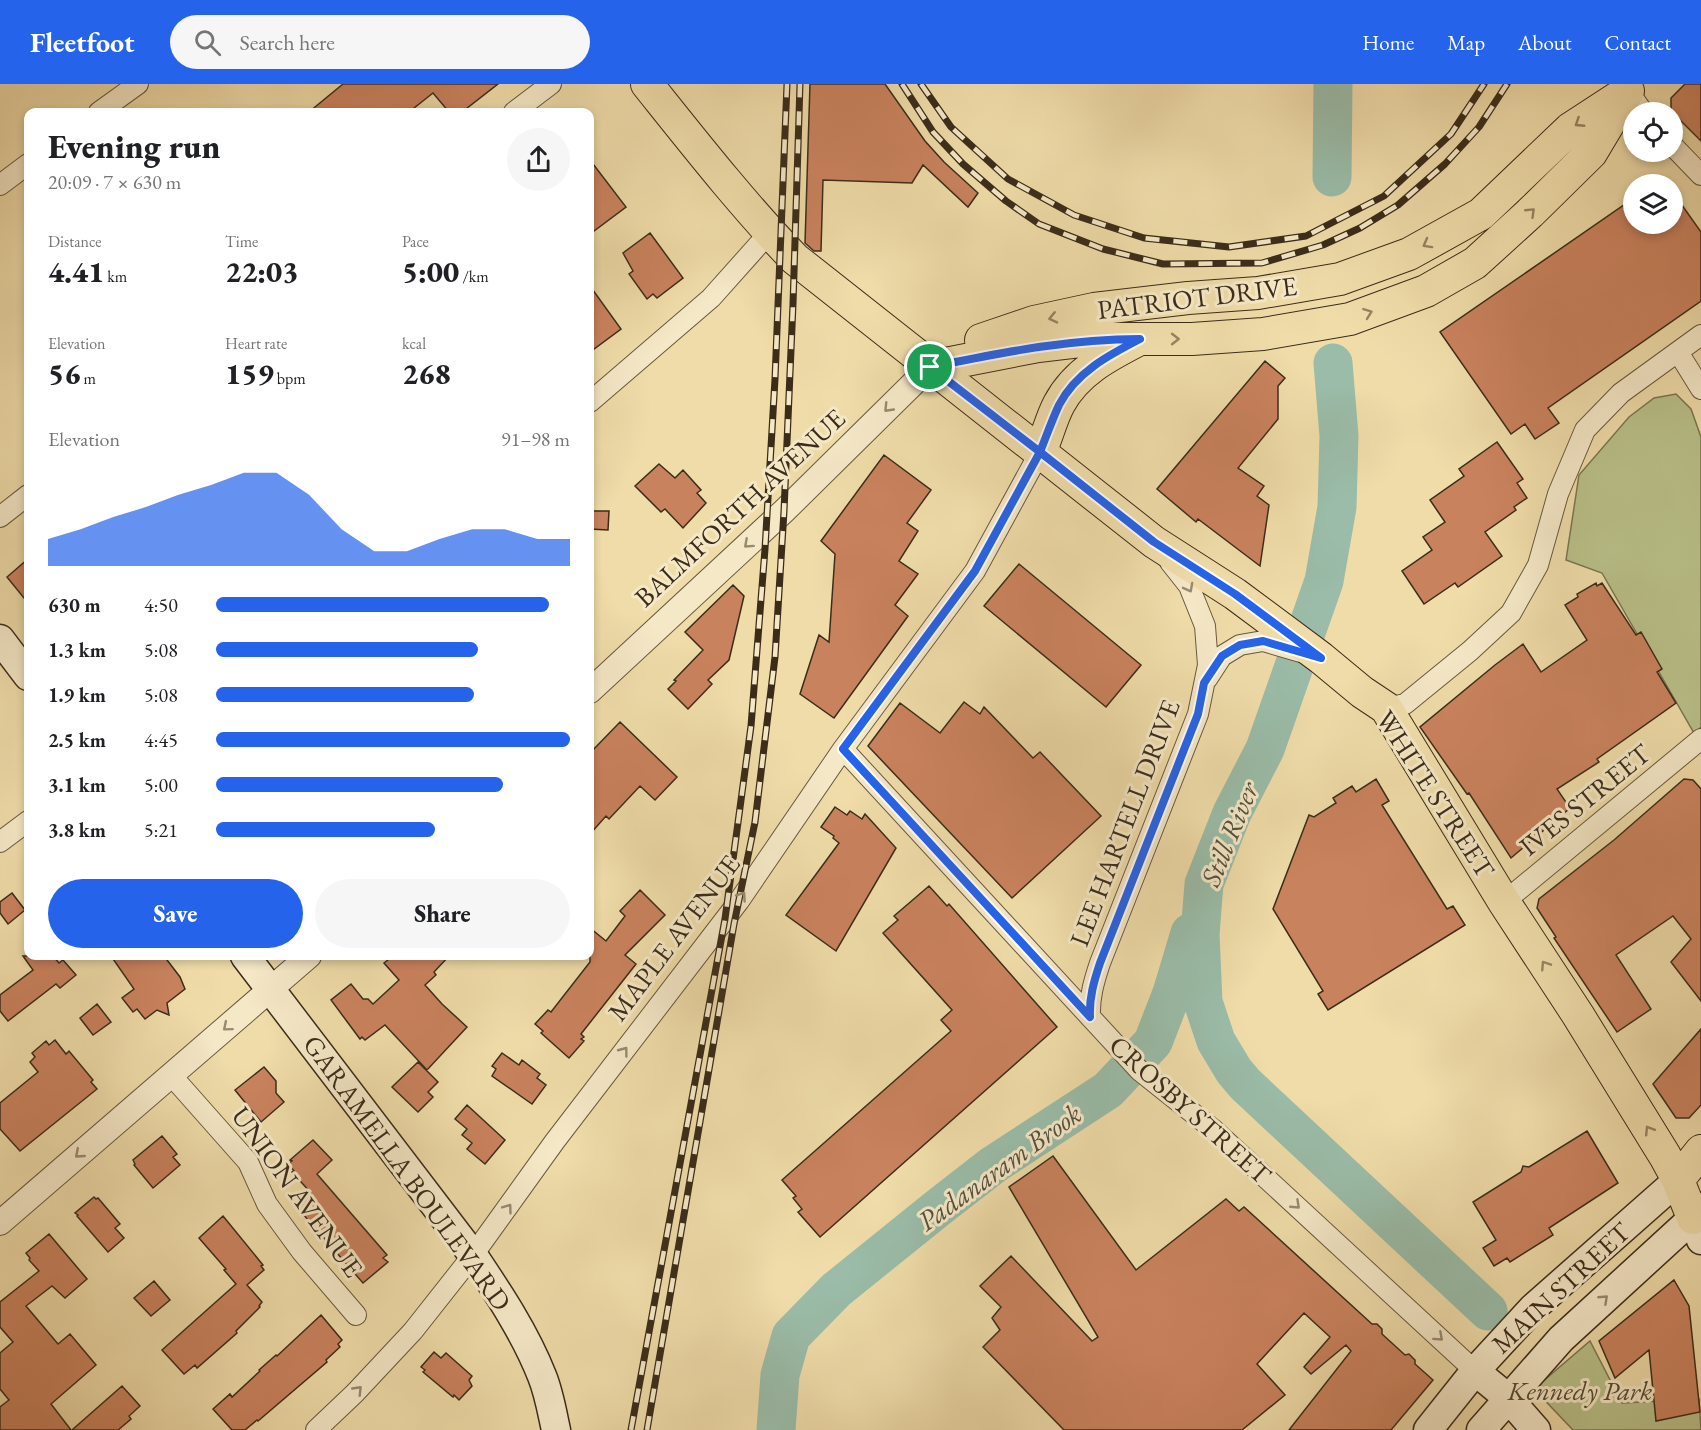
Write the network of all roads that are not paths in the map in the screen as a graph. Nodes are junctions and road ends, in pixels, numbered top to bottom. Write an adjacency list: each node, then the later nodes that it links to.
1 (138, 84): 5 (street)
2 (551, 84): 6 (street)
3 (648, 84): 11 (main road, WHITE STREET)
4 (1631, 93): 13 (main road, PATRIOT DRIVE, one-way to 4); 15 (main road, PATRIOT DRIVE, one-way to 15)
5 (105, 108)
6 (519, 108)
7 (1683, 156): 9 (street)
8 (24, 167): 10 (street)
9 (1701, 175)
10 (0, 185)
11 (769, 233): 15 (main road, WHITE STREET); 17 (street)
12 (1701, 335): 14 (street)
13 (1140, 339): 15 (main road, PATRIOT DRIVE); 18 (main road, PATRIOT DRIVE)
14 (1678, 352): 16 (street); 27 (street)
15 (930, 367): 18 (main road, WHITE STREET); 26 (street, BALMFORTH AVENUE, one-way to 26)
16 (1701, 389)
17 (594, 399)
18 (1040, 452): 21 (main road, WHITE STREET); 29 (street, MAPLE AVENUE)
19 (24, 498): 20 (street)
20 (0, 518)
21 (1154, 542): 22 (main road, WHITE STREET); 25 (street, LEE HARTELL DRIVE, one-way to 25)
22 (1266, 630): 25 (street, LEE HARTELL DRIVE); 27 (main road, WHITE STREET)
23 (0, 639): 24 (main road)
24 (24, 671)
25 (1204, 683): 36 (street, LEE HARTELL DRIVE)
26 (594, 687)
27 (1386, 708): 32 (main road, WHITE STREET)
28 (1701, 739): 32 (street, IVES STREET)
29 (843, 749): 36 (street, CROSBY STREET); 42 (street, MAPLE AVENUE, one-way to 29)
30 (24, 824): 31 (street)
31 (0, 842)
32 (1504, 902): 39 (main road, WHITE STREET, one-way to 32)
33 (248, 960): 35 (main road, GARAMELLA BOULEVARD)
34 (305, 960): 35 (street)
35 (272, 989): 37 (street, one-way to 37); 42 (main road, GARAMELLA BOULEVARD)
36 (1097, 1024): 44 (street, CROSBY STREET, one-way to 44)
37 (171, 1075): 41 (street, one-way to 41); 43 (street, UNION AVENUE)
38 (1701, 1151): 39 (main road, MAIN STREET)
39 (1678, 1180): 40 (main road, WHITE STREET); 44 (main road, MAIN STREET)
40 (1698, 1222): 45 (main road, MAIN STREET, one-way to 40)
41 (0, 1223)
42 (473, 1256): 46 (street, MAPLE AVENUE, one-way to 42); 47 (main road, GARAMELLA BOULEVARD)
43 (356, 1314)
44 (1475, 1371): 45 (main road, CROSBY STREET); 48 (main road, MAIN STREET)
45 (1508, 1398): 49 (main road, MAIN STREET); 50 (main road, CROSBY STREET)
46 (316, 1430)
47 (556, 1430)
48 (1428, 1430)
49 (1481, 1430)
50 (1536, 1430)

